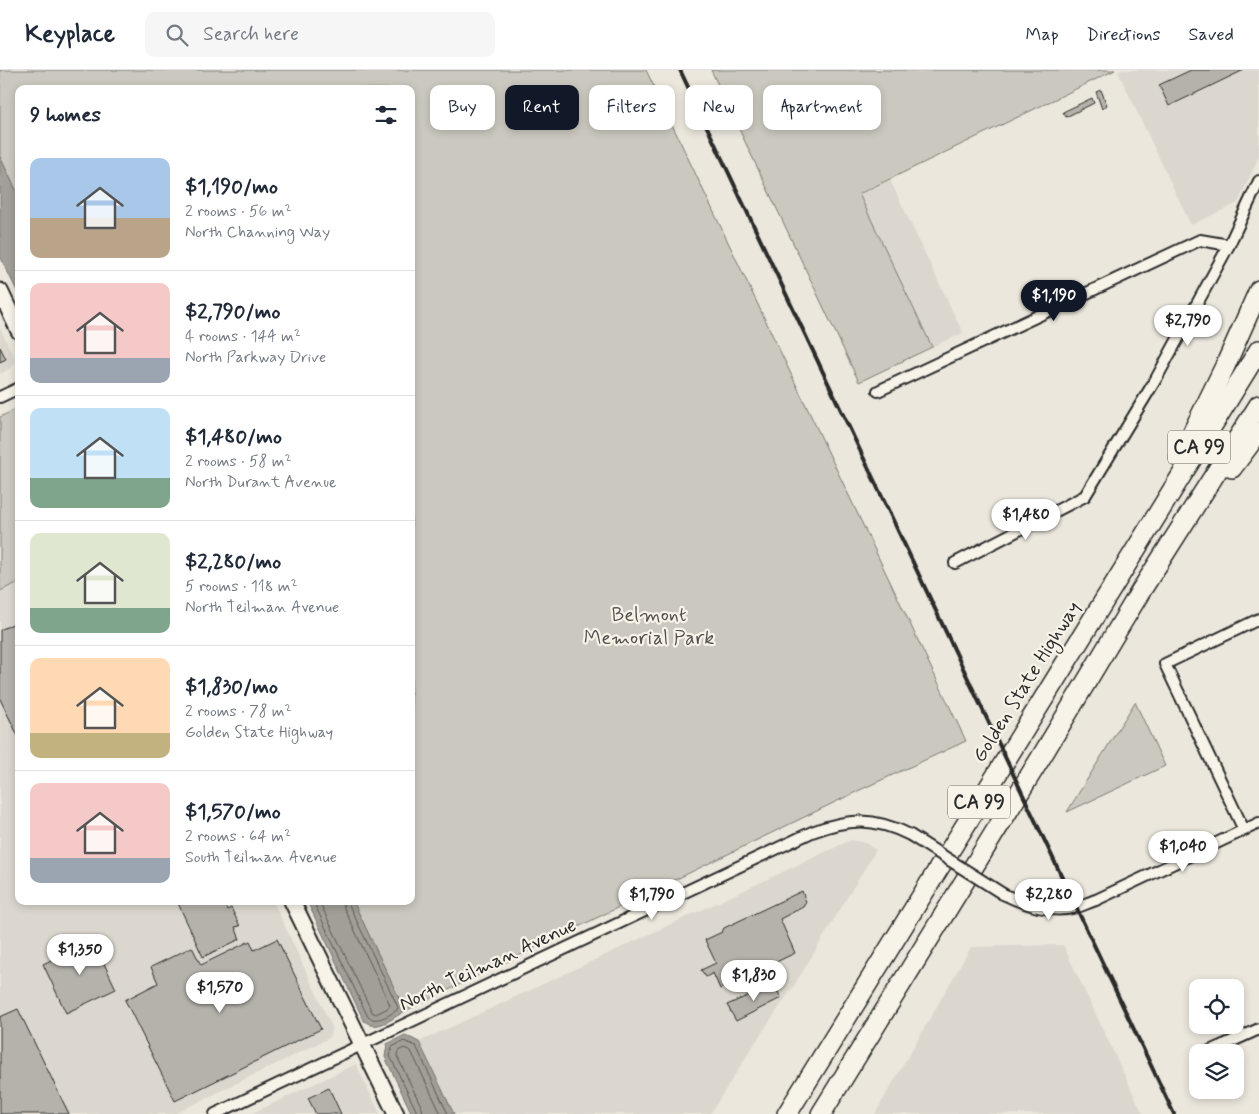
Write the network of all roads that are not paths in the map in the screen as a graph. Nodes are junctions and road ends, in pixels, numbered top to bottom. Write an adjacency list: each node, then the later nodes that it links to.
1 (1259, 181): 2 (street)
2 (1229, 245): 8 (street); 13 (street)
3 (1259, 290): 12 (highway)
4 (0, 291): 5 (street)
5 (15, 323)
6 (1259, 350): 12 (highway, Golden State Highway / CA 99)
7 (15, 390): 9 (street)
8 (878, 391)
9 (0, 397)
10 (1259, 405): 14 (highway, CA 99)
11 (1259, 432): 14 (highway)
12 (1139, 543): 23 (highway, Golden State Highway / CA 99)
13 (955, 563)
14 (1142, 589): 19 (highway, CA 99)
15 (1259, 619): 17 (street)
16 (1259, 823): 17 (street, North Teilman Avenue)
17 (1244, 830): 21 (street, North Teilman Avenue, bridge)
18 (294, 905): 21 (street)
19 (901, 985): 28 (highway, CA 99); 29 (highway)
20 (1259, 1028): 22 (street)
21 (362, 1044): 24 (street, North Teilman Avenue); 25 (street)
22 (1225, 1044)
23 (820, 1061): 26 (highway); 27 (highway, Golden State Highway / CA 99)
24 (215, 1114)
25 (396, 1114)
26 (772, 1114)
27 (787, 1114)
28 (821, 1114)
29 (828, 1114)

